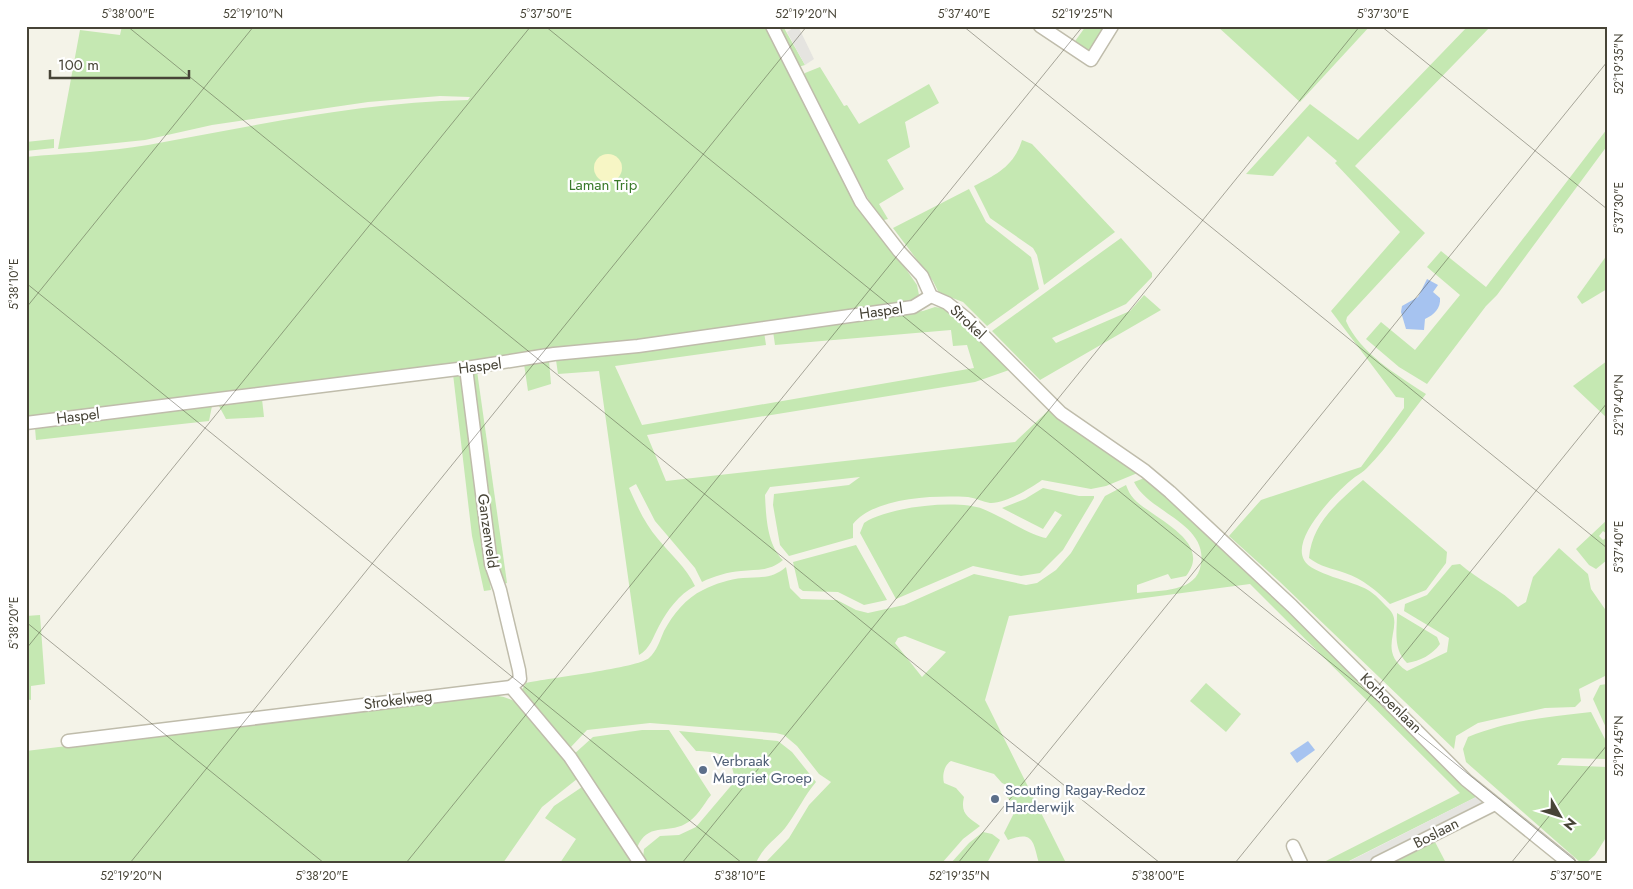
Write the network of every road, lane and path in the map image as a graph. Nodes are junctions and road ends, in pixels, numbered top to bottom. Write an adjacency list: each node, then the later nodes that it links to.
1 (772, 26): 4 (street)
2 (1040, 26): 3 (street)
3 (1112, 26)
4 (930, 296): 5 (street, Haspel); 7 (street, Strokel)
5 (466, 368): 6 (street, Haspel); 8 (street, Ganzenveld)
6 (26, 423)
7 (1219, 537): 10 (street, Korhoenlaan)
8 (512, 688): 9 (street, Strokelweg); 12 (street)
9 (68, 742)
10 (1495, 804): 14 (street, Boslaan); 15 (street, Korhoenlaan)
11 (1293, 846): 13 (street)
12 (640, 863)
13 (1301, 863)
14 (1377, 863)
15 (1569, 863)

